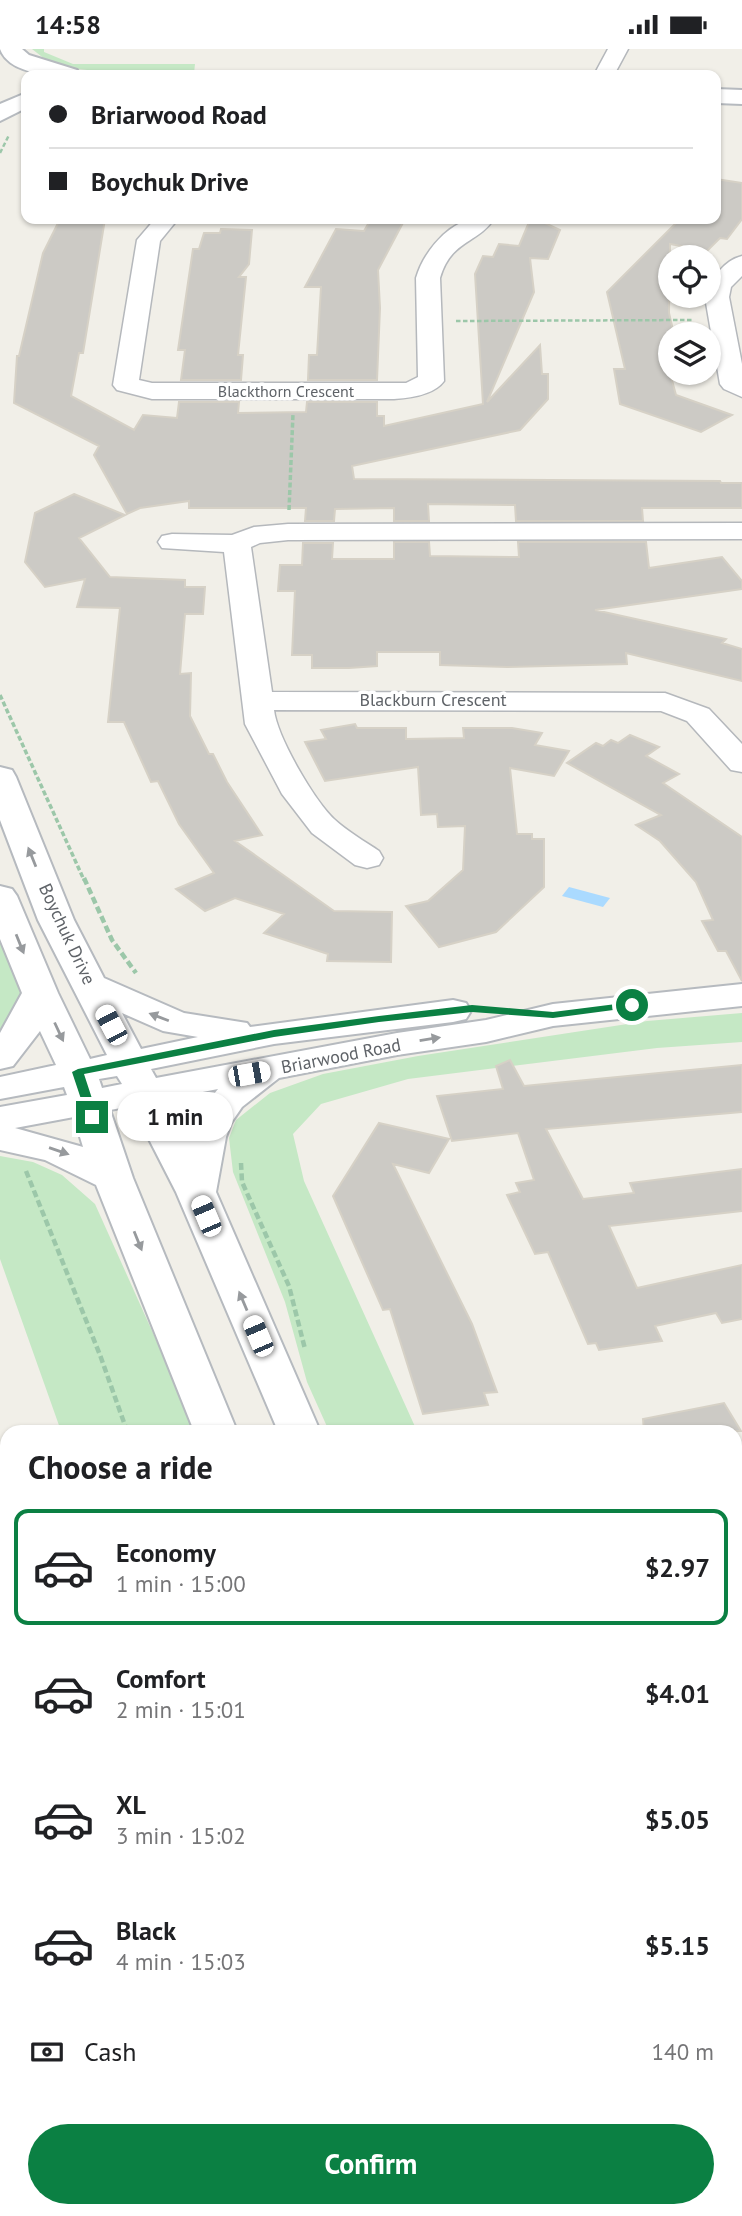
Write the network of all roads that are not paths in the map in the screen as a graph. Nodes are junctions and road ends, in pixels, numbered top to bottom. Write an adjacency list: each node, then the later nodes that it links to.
1 (2, 49): 4 (main road)
2 (9, 49): 5 (main road)
3 (618, 49): 6 (street)
4 (0, 58)
5 (53, 70)
6 (607, 70)
7 (721, 96): 8 (main road)
8 (742, 97)
9 (21, 102): 10 (main road)
10 (0, 114)
11 (163, 224): 12 (street, Blackthorn Crescent)
12 (477, 224)
13 (742, 263): 14 (street)
14 (742, 389)
15 (742, 531): 17 (street)
16 (172, 542): 17 (street)
17 (237, 544): 18 (street)
18 (258, 701): 19 (street, Blackburn Crescent); 21 (street)
19 (742, 763)
20 (0, 777): 23 (main road, Boychuk Drive, one-way to 20)
21 (367, 858)
22 (0, 896): 24 (main road, one-way to 24)
23 (91, 986): 26 (main road, one-way to 23); 28 (main road, Boychuk Drive)
24 (40, 993): 27 (main road); 29 (main road, one-way to 29)
25 (742, 995): 26 (main road, Briarwood Road)
26 (273, 1051): 28 (main road, Briarwood Road); 34 (main road)
27 (0, 1058)
28 (139, 1077): 29 (main road, Briarwood Road); 34 (main road, Boychuk Drive)
29 (83, 1087): 30 (main road); 31 (main road); 33 (main road)
30 (0, 1088)
31 (0, 1119)
32 (0, 1138): 33 (main road, one-way to 33)
33 (113, 1178): 35 (main road, one-way to 35)
34 (196, 1192): 36 (main road, Boychuk Drive, one-way to 34)
35 (213, 1425)
36 (296, 1425)

